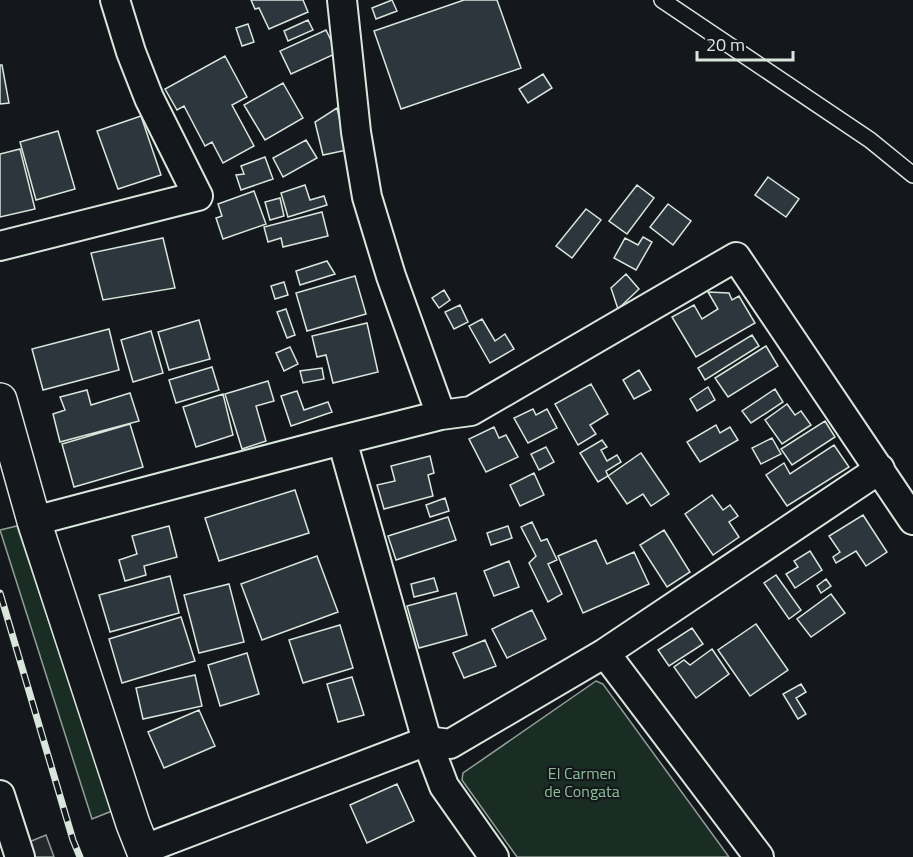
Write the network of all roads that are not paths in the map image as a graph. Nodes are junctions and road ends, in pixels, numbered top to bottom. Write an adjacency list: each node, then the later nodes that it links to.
1 (115, 0): 5 (street)
2 (342, 0): 7 (street)
3 (662, 0): 4 (lane)
4 (913, 175)
5 (0, 246)
6 (0, 400): 11 (street)
7 (441, 415): 8 (street); 9 (street)
8 (342, 440): 11 (street); 13 (street)
9 (880, 469): 10 (street); 12 (street)
10 (913, 520)
11 (34, 521): 15 (street)
12 (605, 653): 13 (street); 18 (street)
13 (427, 741): 15 (street); 17 (street)
14 (0, 795): 16 (street)
15 (144, 853)
16 (20, 857)
17 (494, 857)
18 (759, 857)

